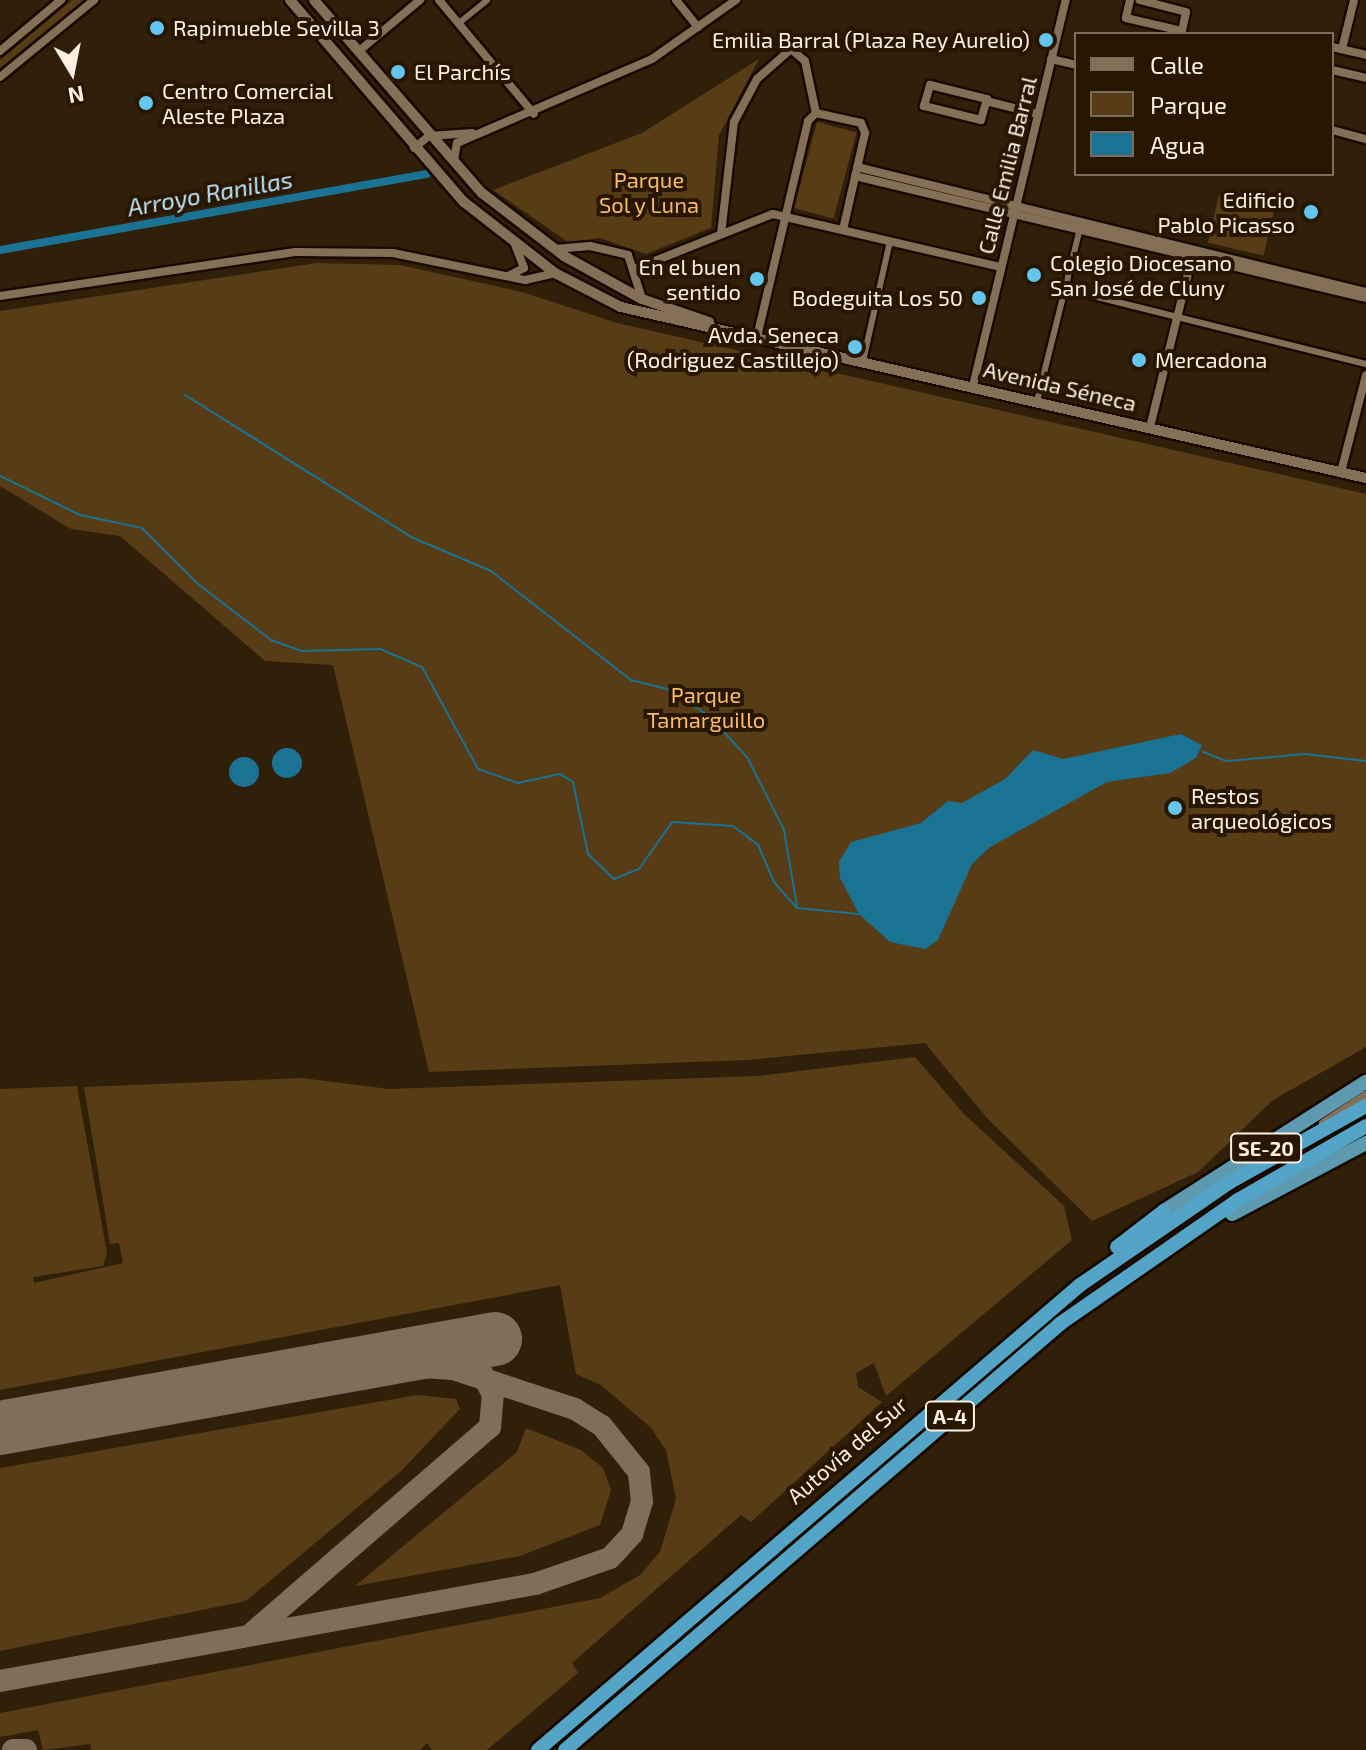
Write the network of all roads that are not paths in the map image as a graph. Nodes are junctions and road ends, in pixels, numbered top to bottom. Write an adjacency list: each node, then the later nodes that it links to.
1 (61, 0): 19 (street)
2 (94, 0): 25 (street)
3 (290, 0): 35 (street, Avenida Séneca)
4 (314, 0): 20 (street, Avenida Séneca)
5 (420, 0): 20 (street)
6 (439, 0): 15 (street)
7 (487, 0): 15 (street)
8 (676, 0): 16 (street)
9 (736, 0): 16 (street)
10 (1066, 0): 22 (street, Calle Emilia Barral)
11 (1130, 0): 14 (street)
12 (1140, 0): 14 (street)
13 (1354, 0): 18 (street)
14 (1159, 2)
15 (459, 23): 29 (street)
16 (698, 27): 29 (street)
17 (1334, 47): 18 (street)
18 (1342, 49): 21 (street)
19 (0, 51)
20 (359, 51): 33 (street, Avenida Séneca)
21 (1366, 55)
22 (1051, 59): 23 (street); 30 (street, Calle Emilia Barral)
23 (1074, 65)
24 (1334, 70): 26 (street)
25 (0, 77)
26 (1366, 78)
27 (986, 101): 27 (street); 30 (street)
28 (816, 113): 37 (street); 39 (street); 42 (street)
29 (534, 114): 31 (street)
30 (1038, 114): 38 (street, Calle Emilia Barral)
31 (507, 124): 33 (street); 36 (street)
32 (1334, 131): 34 (street)
33 (429, 136): 35 (street); 36 (street, Avenida Séneca)
34 (1366, 139)
35 (414, 148): 44 (street, Avenida Séneca)
36 (455, 166): 45 (street, Avenida Séneca)
37 (856, 172): 38 (street); 41 (street)
38 (1014, 209): 40 (street); 46 (street); 47 (street, Calle Emilia Barral)
39 (785, 217): 41 (street); 42 (street); 58 (street)
40 (1080, 228): 46 (street); 51 (street)
41 (843, 230): 43 (street)
42 (721, 234): 48 (street)
43 (890, 241): 47 (street); 59 (street)
44 (515, 245): 49 (street, Avenida Séneca); 50 (street)
45 (555, 249): 48 (street); 55 (street, Avenida Séneca)
46 (1193, 253): 52 (street); 54 (street); 56 (street)
47 (1001, 267): 62 (street, Calle Emilia Barral)
48 (637, 268): 55 (street)
49 (555, 273): 50 (street); 57 (street, Avenida Séneca)
50 (507, 276): 53 (street)
51 (1065, 289): 56 (street); 63 (street)
52 (1366, 292)
53 (0, 296)
54 (1366, 298)
55 (642, 299): 57 (street, Avenida Séneca)
56 (1177, 319): 60 (street); 64 (street)
57 (745, 334): 58 (street, Avenida Séneca)
58 (757, 337): 59 (street, Avenida Séneca)
59 (863, 361): 62 (street, Avenida Séneca)
60 (1366, 364)
61 (1366, 375): 65 (street)
62 (973, 386): 63 (street, Avenida Séneca)
63 (1037, 401): 64 (street, Avenida Séneca)
64 (1150, 427): 65 (street, Avenida Séneca)
65 (1341, 472): 66 (street, Avenida Séneca)
66 (1366, 478)
67 (1366, 1082): 74 (highway, SE-20)
68 (1366, 1095): 72 (street)
69 (1366, 1106): 72 (highway, Autovía del Sur / A-4)
70 (1366, 1126): 73 (highway, Autovía del Sur / A-4)
71 (1366, 1141): 73 (highway, SE-20)
72 (1230, 1182): 74 (highway, Autovía del Sur / A-4)
73 (1128, 1273): 78 (highway, Autovía del Sur / A-4)
74 (995, 1351): 75 (highway, Autovía del Sur / A-4)
75 (627, 1672): 76 (highway); 77 (highway, Autovía del Sur / A-4)
76 (530, 1750)
77 (538, 1750)
78 (565, 1750)

